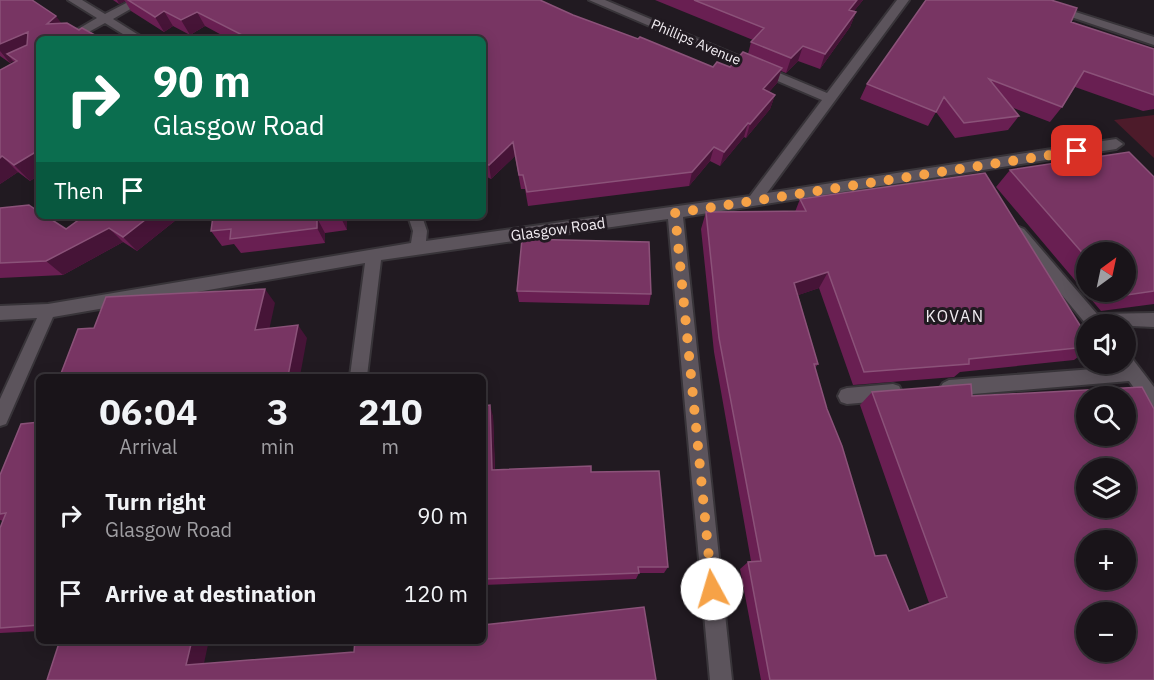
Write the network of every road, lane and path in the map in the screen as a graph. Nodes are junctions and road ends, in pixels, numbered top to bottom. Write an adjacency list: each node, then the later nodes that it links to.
1 (74, 0): 6 (street)
2 (140, 0): 6 (street)
3 (595, 0): 10 (street, Phillips Avenue)
4 (903, 0): 10 (street)
5 (1027, 0): 9 (street)
6 (105, 19): 7 (street); 8 (street)
7 (73, 36)
8 (134, 36)
9 (1154, 41)
10 (829, 98): 12 (street)
11 (1116, 144): 12 (street, Glasgow Road)
12 (755, 199): 13 (street, Glasgow Road)
13 (675, 213): 16 (street, Glasgow Road); 31 (street)
14 (416, 219): 16 (street)
15 (1010, 223): 20 (street)
16 (418, 248): 17 (street, Glasgow Road)
17 (374, 255): 18 (street, Glasgow Road); 23 (street)
18 (48, 311): 19 (street, Glasgow Road); 30 (street)
19 (0, 313)
20 (1087, 314)
21 (1154, 320): 22 (street)
22 (1136, 321)
23 (359, 374)
24 (1076, 374): 26 (street)
25 (1134, 374): 29 (street)
26 (929, 389)
27 (906, 391): 28 (street)
28 (847, 396)
29 (1154, 401)
30 (0, 418)
31 (721, 680)

